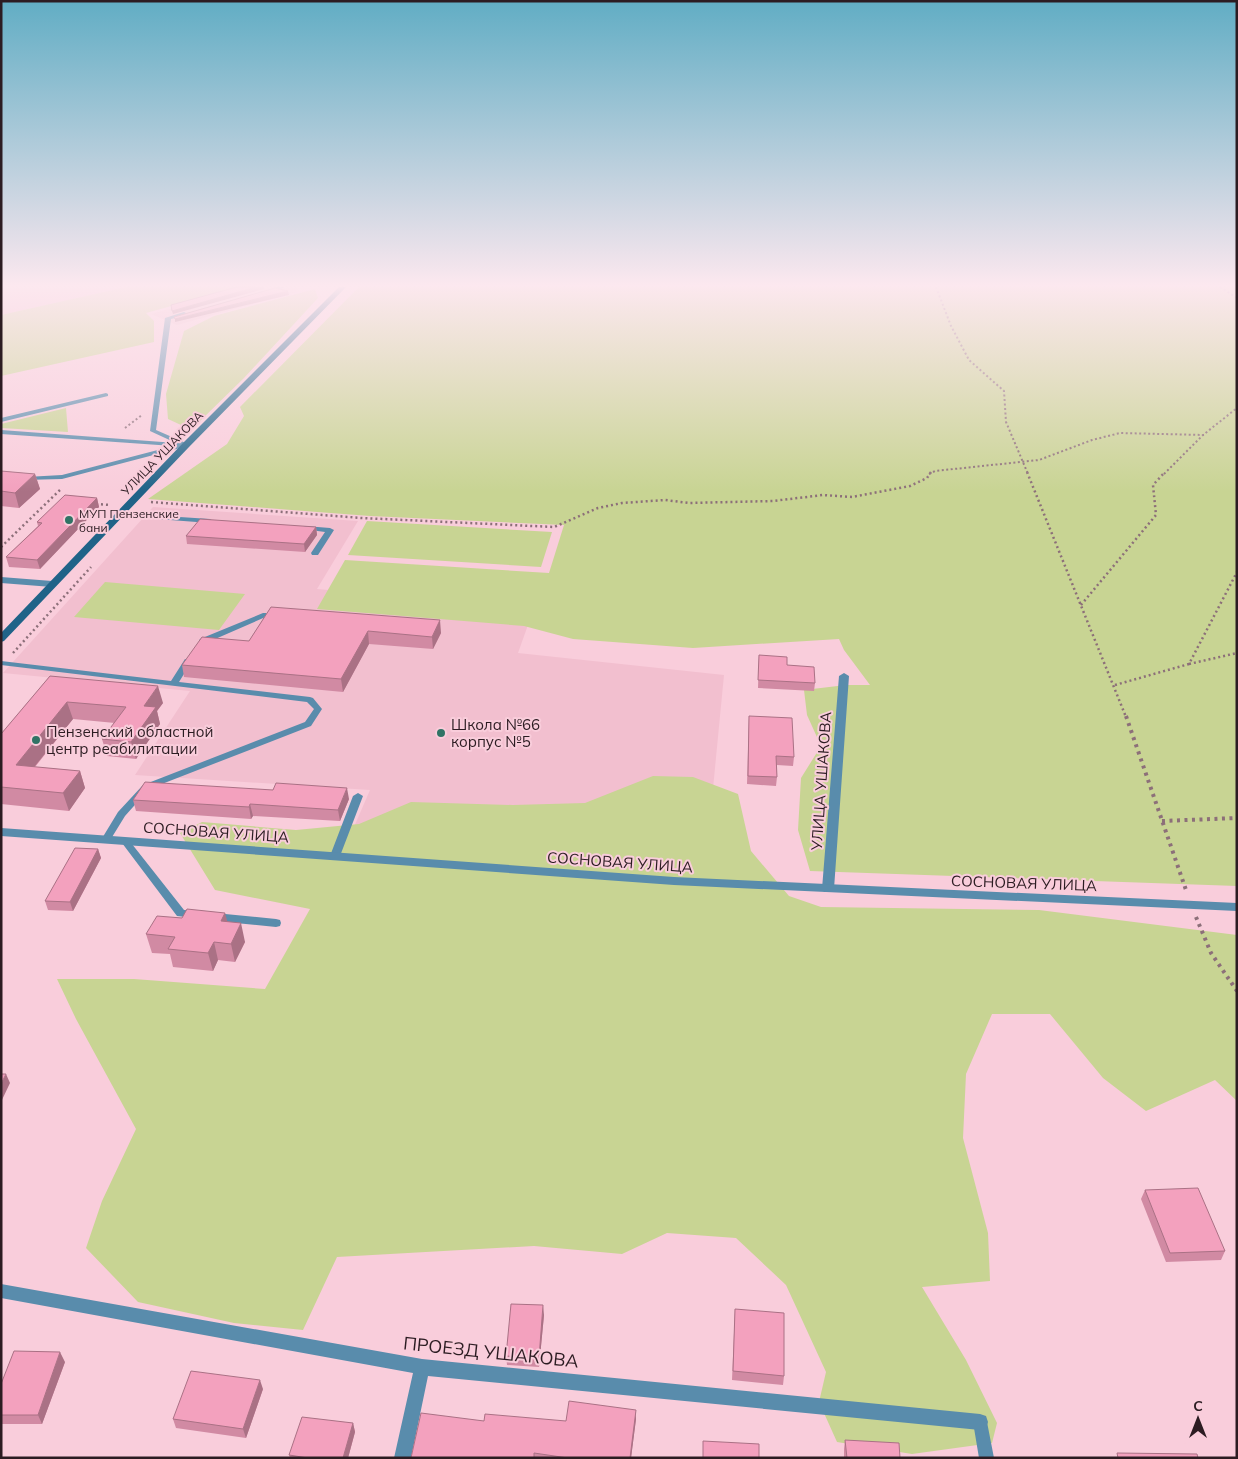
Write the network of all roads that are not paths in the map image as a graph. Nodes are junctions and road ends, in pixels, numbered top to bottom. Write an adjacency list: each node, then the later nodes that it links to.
1 (163, 355): 6 (lane)
2 (275, 355): 6 (main road, УЛИЦА УШАКОВА)
3 (106, 395): 4 (street)
4 (1, 420)
5 (1, 432): 6 (lane)
6 (186, 445): 7 (lane); 8 (main road, УЛИЦА УШАКОВА)
7 (17, 478)
8 (119, 515): 9 (lane); 13 (main road, УЛИЦА УШАКОВА)
9 (222, 522)
10 (300, 528): 11 (lane)
11 (315, 553)
12 (1, 580): 13 (street)
13 (52, 584): 15 (main road, УЛИЦА УШАКОВА)
14 (266, 615): 18 (lane)
15 (1, 639)
16 (2, 664): 18 (lane)
17 (844, 676): 24 (street, УЛИЦА УШАКОВА)
18 (173, 684): 21 (lane)
19 (358, 796): 23 (lane)
20 (1, 832): 21 (street, СОСНОВАЯ УЛИЦА)
21 (106, 840): 22 (street, СОСНОВАЯ УЛИЦА)
22 (126, 841): 23 (street, СОСНОВАЯ УЛИЦА); 26 (lane)
23 (335, 856): 24 (street, СОСНОВАЯ УЛИЦА)
24 (828, 889): 25 (street, СОСНОВАЯ УЛИЦА)
25 (1237, 907)
26 (276, 923)
27 (1, 1291): 28 (street, ПРОЕЗД УШАКОВА)
28 (422, 1367): 29 (street, ПРОЕЗД УШАКОВА); 30 (street)
29 (980, 1422): 31 (lane)
30 (402, 1458)
31 (987, 1458)

